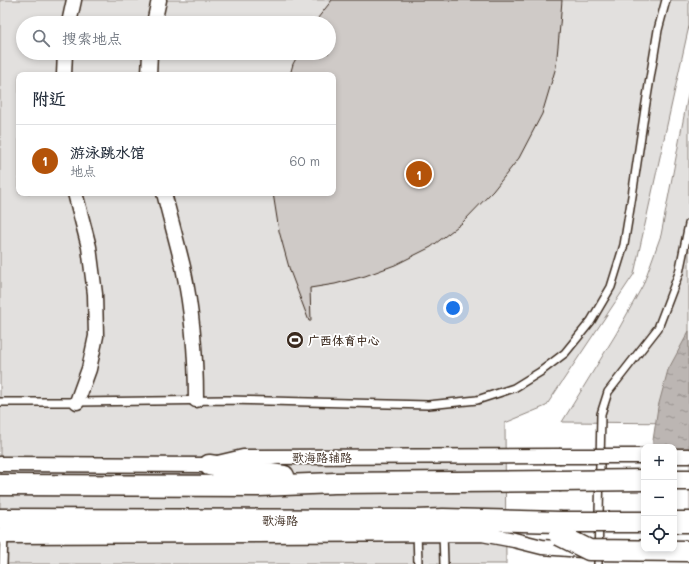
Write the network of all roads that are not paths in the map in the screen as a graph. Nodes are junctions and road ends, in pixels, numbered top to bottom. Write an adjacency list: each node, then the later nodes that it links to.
1 (74, 0): 4 (street)
2 (159, 0): 5 (street)
3 (666, 0): 13 (lane)
4 (71, 16)
5 (156, 16)
6 (65, 60): 8 (street)
7 (150, 60): 9 (street)
8 (64, 72)
9 (149, 72)
10 (76, 196): 15 (street)
11 (165, 196): 13 (street)
12 (689, 224): 34 (lane)
13 (196, 400): 15 (lane)
14 (0, 402): 15 (lane)
15 (77, 402)
16 (641, 456): 20 (street, 歌海路辅路, bridge)
17 (677, 456): 18 (street)
18 (689, 456)
19 (0, 464): 20 (street, 歌海路辅路)
20 (209, 465): 24 (main road)
21 (641, 480): 24 (main road, bridge)
22 (677, 480): 23 (main road)
23 (689, 480)
24 (335, 483): 25 (main road)
25 (0, 485)
26 (641, 522): 32 (main road, 歌海路, bridge)
27 (677, 522): 28 (main road)
28 (689, 522)
29 (418, 527): 30 (main road, 歌海路); 31 (main road, 歌海路); 36 (lane)
30 (443, 527): 32 (main road, 歌海路); 32 (street); 37 (lane)
31 (2, 528): 35 (lane)
32 (559, 535): 34 (main road, bridge)
33 (689, 551): 34 (main road, bridge)
34 (593, 557)
35 (3, 564)
36 (418, 564)
37 (444, 564)

